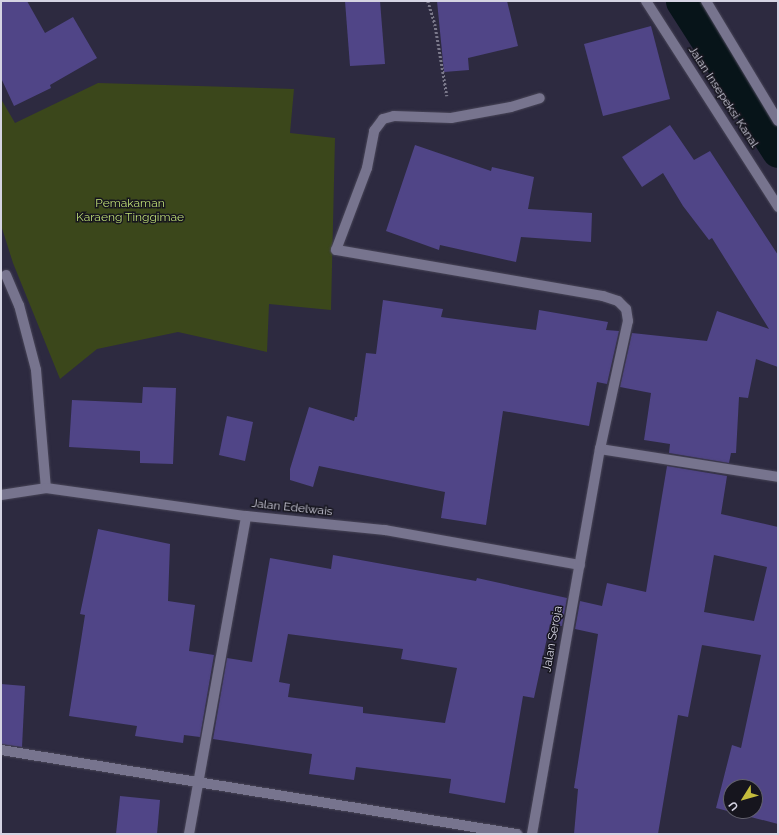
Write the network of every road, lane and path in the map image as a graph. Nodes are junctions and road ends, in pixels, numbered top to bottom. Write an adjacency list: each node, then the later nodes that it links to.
1 (428, 1): 5 (path)
2 (646, 1): 7 (street, Jalan Insepeksi Kanal)
3 (706, 1): 6 (street)
4 (540, 98): 5 (street)
5 (451, 118): 9 (street, Jalan Seroja)
6 (778, 121)
7 (778, 208)
8 (6, 274): 11 (street)
9 (600, 449): 10 (street); 14 (street, Jalan Seroja)
10 (778, 477)
11 (46, 488): 12 (street, Jalan Edelwais); 13 (street, Jalan Edelwais)
12 (1, 495)
13 (246, 516): 14 (street, Jalan Edelwais); 16 (street)
14 (580, 564): 19 (street, Jalan Seroja)
15 (1, 750): 16 (street)
16 (198, 783): 17 (street); 18 (street)
17 (189, 834)
18 (517, 834)
19 (532, 834)

